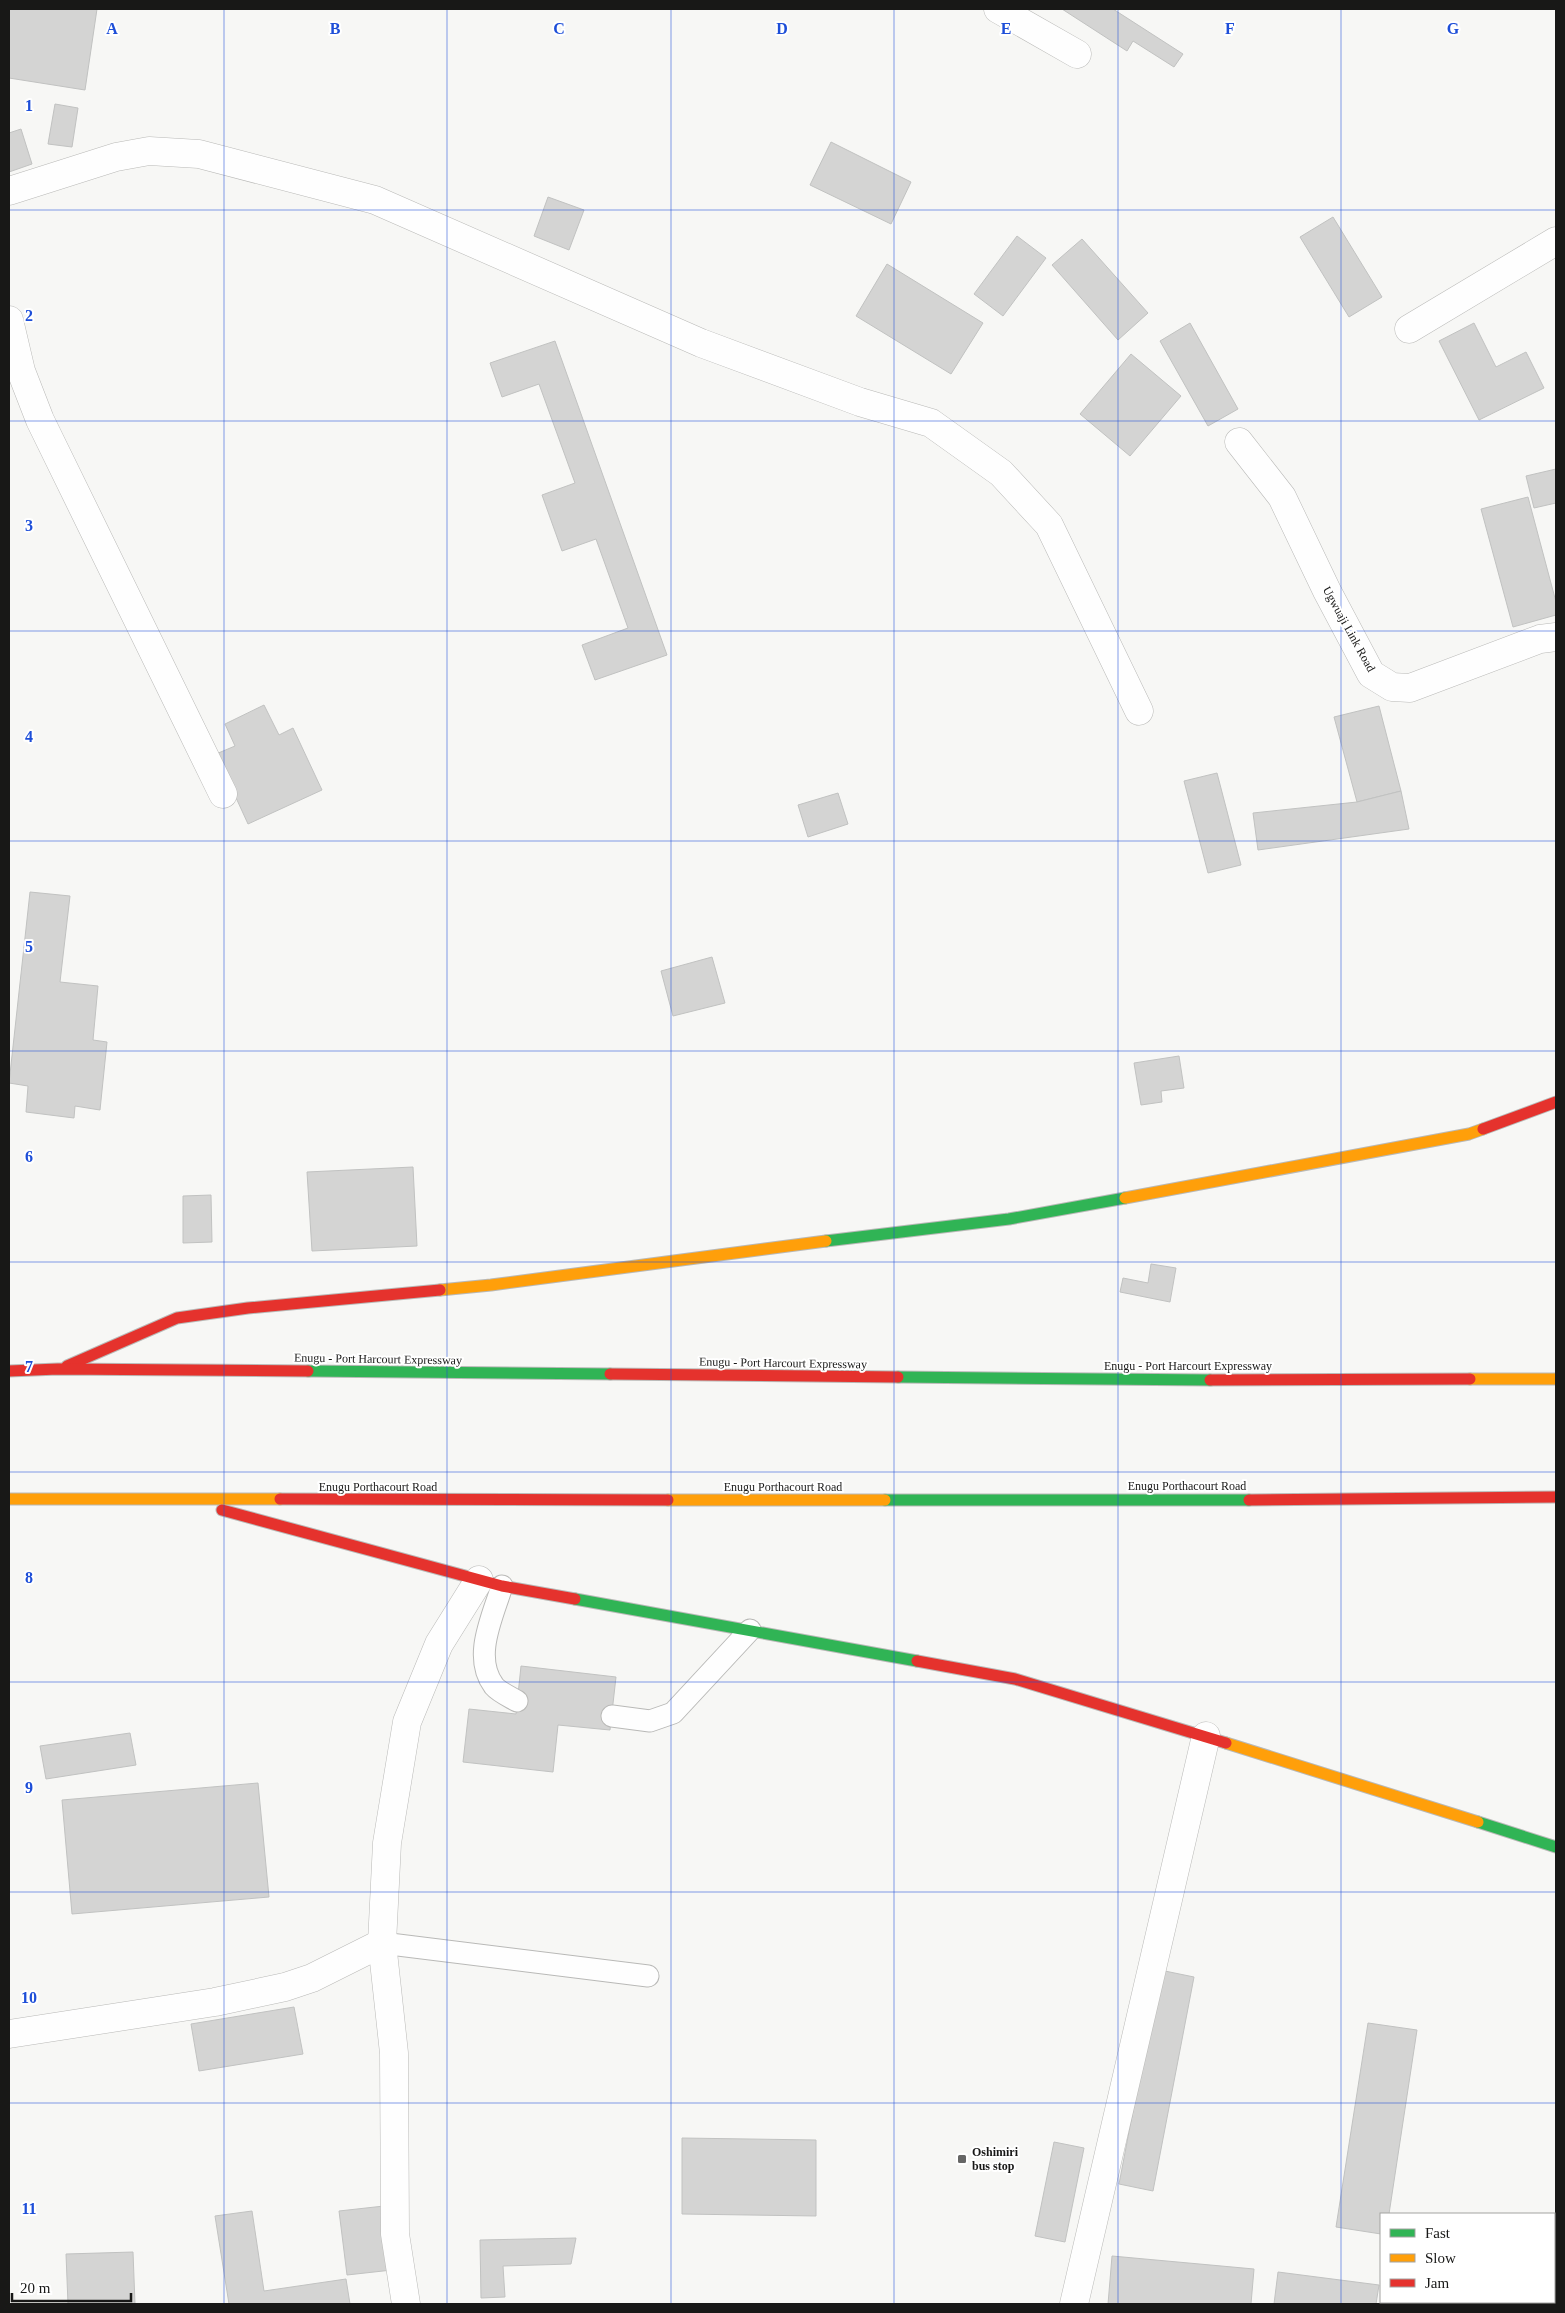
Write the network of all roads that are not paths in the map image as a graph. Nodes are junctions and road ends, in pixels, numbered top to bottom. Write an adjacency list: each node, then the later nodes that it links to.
1 (998, 9): 2 (street)
2 (1077, 54)
3 (9, 191): 9 (street)
4 (1556, 241): 6 (street)
5 (9, 320): 10 (street)
6 (1409, 329)
7 (1239, 442): 8 (street, Ugwuaji Link Road)
8 (1556, 637)
9 (1139, 711)
10 (224, 794)
11 (1556, 1102): 12 (highway)
12 (58, 1369): 13 (highway, Enugu - Port Harcourt Expressway); 14 (highway, Enugu - Port Harcourt Expressway)
13 (9, 1371)
14 (1556, 1379)
15 (1556, 1497): 17 (highway, Enugu Porthacourt Road)
16 (9, 1499): 17 (highway, Enugu Porthacourt Road)
17 (187, 1501): 18 (highway)
18 (490, 1583): 19 (highway); 20 (lane); 24 (street)
19 (750, 1630): 21 (lane); 22 (highway)
20 (517, 1701)
21 (612, 1716)
22 (1206, 1736): 23 (highway); 28 (street)
23 (1556, 1847)
24 (382, 1943): 25 (lane); 26 (street); 27 (street)
25 (648, 1976)
26 (9, 2034)
27 (406, 2304)
28 (1074, 2304)

